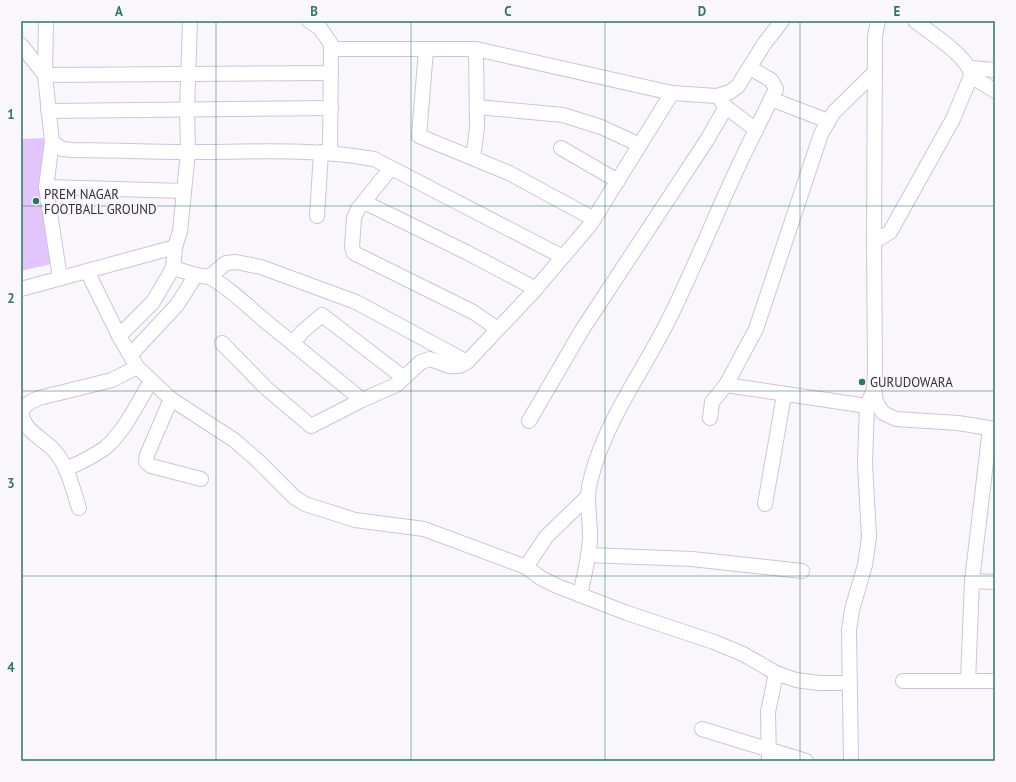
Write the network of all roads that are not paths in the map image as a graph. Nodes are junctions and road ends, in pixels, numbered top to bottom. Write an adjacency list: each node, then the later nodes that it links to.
1 (46, 21): 17 (street)
2 (190, 21): 16 (street)
3 (309, 21): 8 (street)
4 (782, 21): 11 (street)
5 (878, 21): 13 (street)
6 (915, 21): 14 (street)
7 (21, 45): 17 (street)
8 (332, 49): 10 (street); 15 (street)
9 (476, 49): 10 (street); 19 (street); 22 (street)
10 (426, 50): 34 (street)
11 (750, 68): 20 (street); 21 (street)
12 (995, 70): 14 (street)
13 (875, 72): 27 (street); 42 (street)
14 (971, 72): 18 (street); 42 (street)
15 (331, 73): 16 (street); 24 (street)
16 (189, 74): 17 (street); 25 (street)
17 (45, 75): 26 (street)
18 (995, 91)
19 (672, 93): 20 (street); 30 (street)
20 (717, 96): 23 (street)
21 (771, 99): 27 (street); 28 (street)
22 (477, 107): 30 (street); 34 (street)
23 (726, 107): 28 (street); 67 (street)
24 (331, 108): 25 (street); 33 (street)
25 (187, 109): 26 (street); 32 (street)
26 (48, 111): 29 (street)
27 (828, 122): 60 (street)
28 (756, 130): 71 (street)
29 (52, 142): 32 (street); 37 (street)
30 (640, 146): 36 (street)
31 (561, 148): 36 (street)
32 (188, 152): 33 (street); 38 (street)
33 (325, 153): 35 (street); 40 (street)
34 (473, 158): 41 (street)
35 (392, 168): 39 (street); 44 (street)
36 (618, 181): 41 (street)
37 (46, 187): 38 (street); 48 (street)
38 (184, 191): 43 (street)
39 (364, 202): 50 (street); 51 (street)
40 (318, 216)
41 (594, 219): 44 (street)
42 (874, 242): 61 (street)
43 (175, 247): 45 (street); 46 (street)
44 (563, 257): 50 (street)
45 (173, 268): 47 (street); 52 (street)
46 (87, 271): 48 (street); 52 (street)
47 (202, 276): 54 (street); 55 (street); 56 (street)
48 (60, 278): 49 (street)
49 (21, 289)
50 (536, 289): 51 (street)
51 (498, 330): 56 (street)
52 (119, 336): 55 (street)
53 (222, 343): 64 (street)
54 (293, 343): 58 (street); 64 (street)
55 (128, 352): 57 (street)
56 (467, 362): 58 (street)
57 (137, 367): 59 (street); 69 (street)
58 (404, 378): 64 (street)
59 (151, 382): 63 (street); 69 (street)
60 (726, 385): 62 (street); 66 (street)
61 (874, 389): 65 (street); 68 (street)
62 (784, 394): 65 (street); 72 (street)
63 (171, 399): 70 (street); 75 (street)
64 (362, 400)
65 (867, 406): 84 (street)
66 (710, 418)
67 (529, 421)
68 (993, 428): 77 (street)
69 (66, 469): 73 (street)
70 (200, 479)
71 (587, 497): 74 (street); 75 (street)
72 (765, 504)
73 (79, 508)
74 (588, 555): 76 (street); 79 (street)
75 (526, 567): 79 (street)
76 (802, 571)
77 (972, 581): 78 (street); 82 (street)
78 (995, 582)
79 (580, 595): 80 (street)
80 (776, 674): 84 (street); 86 (street)
81 (903, 681): 82 (street)
82 (968, 681): 83 (street)
83 (995, 681)
84 (849, 683): 88 (street)
85 (702, 730): 86 (street)
86 (768, 755): 87 (street)
87 (806, 761)
88 (851, 761)

